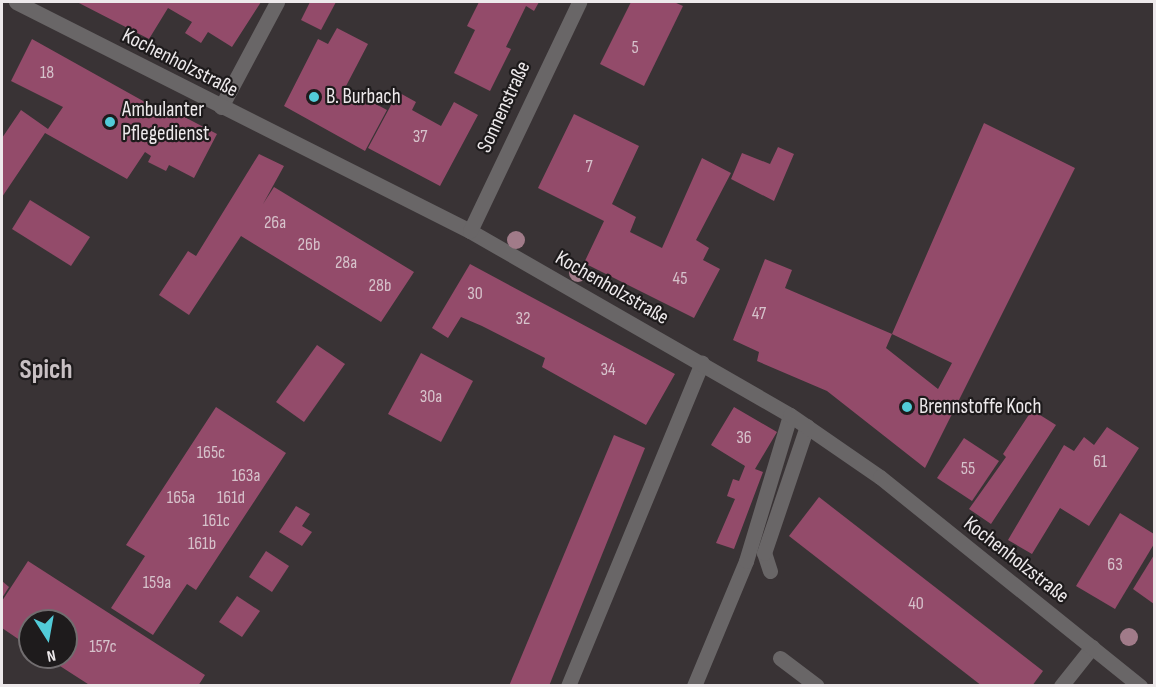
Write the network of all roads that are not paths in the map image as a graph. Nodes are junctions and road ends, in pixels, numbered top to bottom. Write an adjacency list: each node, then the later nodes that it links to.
1 (16, 2): 4 (street, Kochenholzstraße)
2 (278, 2): 4 (street)
3 (579, 2): 5 (street, Sonnenstraße)
4 (221, 107): 5 (street, Kochenholzstraße)
5 (470, 231): 6 (street, Kochenholzstraße)
6 (702, 363): 7 (street, Kochenholzstraße); 12 (street)
7 (790, 415): 8 (street, Kochenholzstraße); 13 (street)
8 (807, 426): 9 (street); 10 (street, Kochenholzstraße)
9 (770, 571)
10 (1092, 647): 15 (street); 16 (street, Kochenholzstraße)
11 (780, 658): 14 (street)
12 (568, 686)
13 (694, 686)
14 (816, 686)
15 (1061, 686)
16 (1140, 686)

